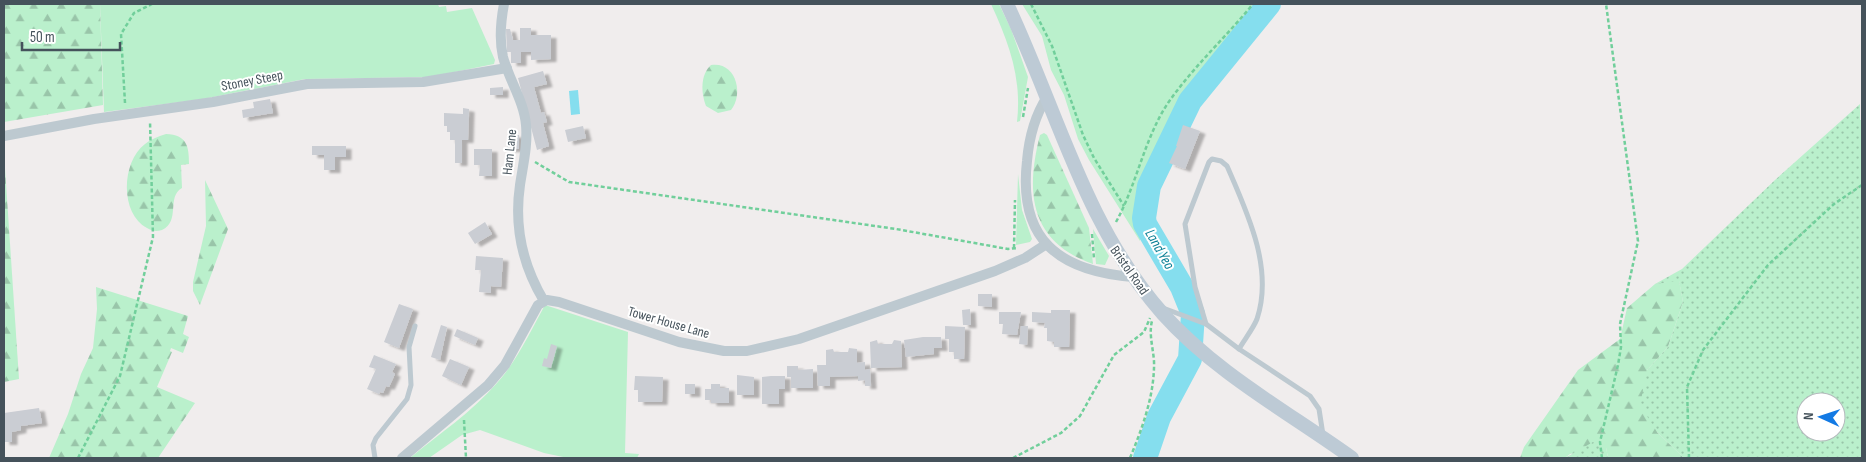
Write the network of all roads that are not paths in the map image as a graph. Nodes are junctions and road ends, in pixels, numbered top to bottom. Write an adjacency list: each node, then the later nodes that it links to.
1 (504, 4): 3 (street, Ham Lane)
2 (1007, 4): 4 (main road, Bristol Road)
3 (507, 68): 5 (street, Stoney Steep); 8 (street, Ham Lane)
4 (1047, 97): 6 (street); 7 (main road, Bristol Road)
5 (4, 136)
6 (1045, 245): 7 (street); 8 (street, Tower House Lane)
7 (1133, 277): 9 (main road, Bristol Road)
8 (544, 301): 15 (street)
9 (1160, 310): 10 (lane); 13 (main road, Bristol Road)
10 (1206, 324): 12 (lane); 12 (lane)
11 (414, 326): 14 (lane)
12 (1239, 349): 13 (lane)
13 (1324, 438): 16 (main road, Bristol Road)
14 (375, 458)
15 (402, 458)
16 (1352, 458)

